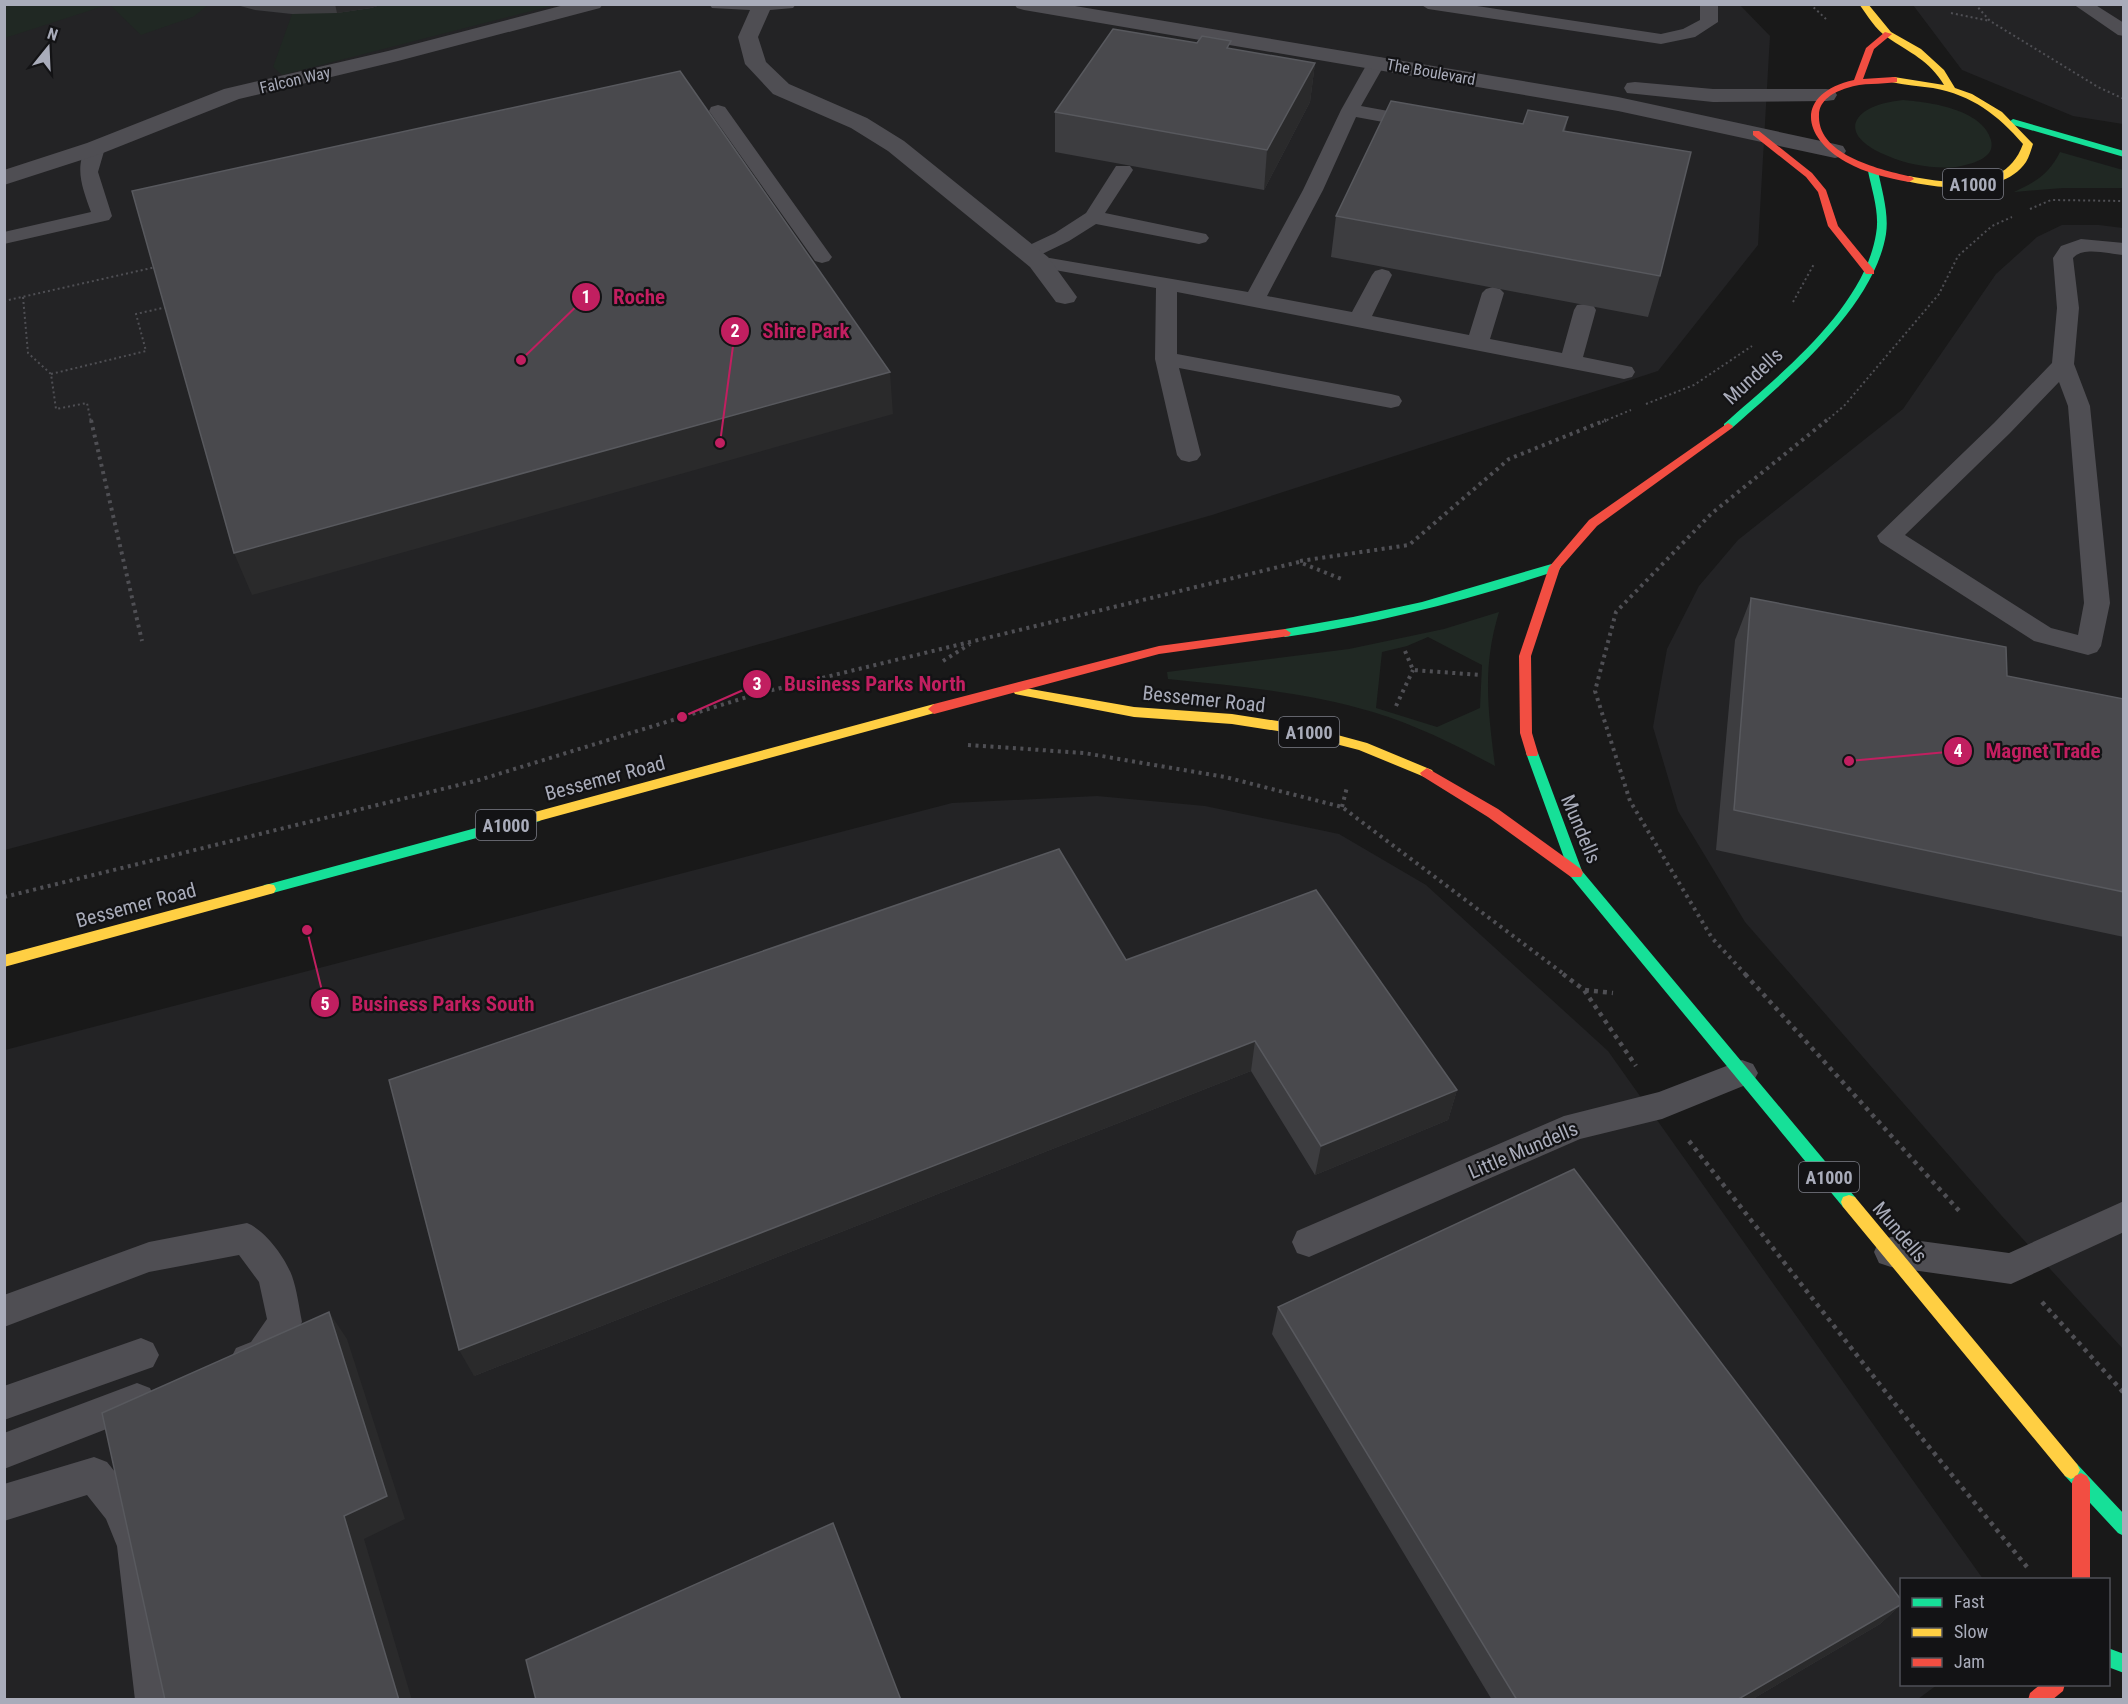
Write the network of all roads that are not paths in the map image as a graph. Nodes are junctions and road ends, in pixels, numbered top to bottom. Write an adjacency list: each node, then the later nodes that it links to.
1 (593, 4): 22 (street, Falcon Way)
2 (719, 4): 10 (street)
3 (786, 4): 10 (street)
4 (1024, 4): 13 (street, The Boulevard)
5 (1124, 4): 16 (street, The Boulevard)
6 (1428, 4): 7 (lane)
7 (1709, 4)
8 (1863, 4): 12 (main road)
9 (2081, 4): 11 (lane)
10 (762, 6): 33 (street)
11 (2124, 31)
12 (1888, 34): 14 (main road); 15 (main road)
13 (1377, 62): 17 (lane); 21 (street, The Boulevard)
14 (1857, 83): 15 (main road, A1000); 16 (main road, A1000)
15 (1951, 89): 19 (main road, A1000)
16 (1826, 94): 23 (main road, A1000)
17 (1350, 110): 20 (lane); 39 (lane)
18 (718, 111): 32 (lane)
19 (2013, 122): 24 (main road, A1000); 26 (main road, A1000)
20 (1441, 126)
21 (1756, 134): 23 (street, The Boulevard); 34 (main road)
22 (95, 148): 27 (street, Falcon Way); 29 (lane)
23 (1835, 151): 26 (main road, A1000)
24 (2124, 154)
25 (1123, 170): 28 (lane)
26 (1874, 171): 34 (main road, Mundells / A1000)
27 (4, 178)
28 (1093, 217): 30 (lane); 33 (lane)
29 (4, 238)
30 (1199, 238)
31 (2124, 249): 45 (lane)
32 (822, 256)
33 (1034, 257): 36 (lane); 38 (street)
34 (1870, 272): 49 (main road, Mundells / A1000)
35 (1382, 275): 41 (lane)
36 (1167, 284): 39 (lane); 43 (lane)
37 (1493, 293): 42 (lane)
38 (1065, 297)
39 (1254, 300): 41 (lane)
40 (1585, 310): 44 (lane)
41 (1359, 320): 42 (lane)
42 (1478, 343): 44 (lane)
43 (1166, 359): 47 (lane); 48 (lane)
44 (1571, 362): 46 (lane)
45 (2063, 364): 45 (lane)
46 (1624, 372)
47 (1391, 400)
48 (1190, 455)
49 (1555, 567): 50 (main road, Bessemer Road / A1000); 51 (main road, Mundells / A1000)
50 (1007, 689): 51 (main road, Bessemer Road / A1000); 52 (main road, Bessemer Road / A1000)
51 (1576, 873): 53 (main road, Mundells / A1000)
52 (4, 961)
53 (1742, 1073): 55 (lane, Little Mundells); 56 (main road, Mundells / A1000)
54 (2124, 1216): 56 (lane)
55 (1309, 1242)
56 (1891, 1252): 63 (main road, Mundells / A1000)
57 (4, 1311): 59 (lane)
58 (141, 1355): 61 (lane)
59 (219, 1369)
60 (165, 1389): 62 (lane)
61 (4, 1403)
62 (4, 1451)
63 (2081, 1482): 65 (main road, Mundells / A1000); 66 (main road)
64 (4, 1503): 70 (lane)
65 (2124, 1527)
66 (2082, 1578)
67 (2110, 1657): 68 (main road)
68 (2124, 1664)
69 (2054, 1686): 71 (main road)
70 (155, 1700)
71 (2037, 1700)

